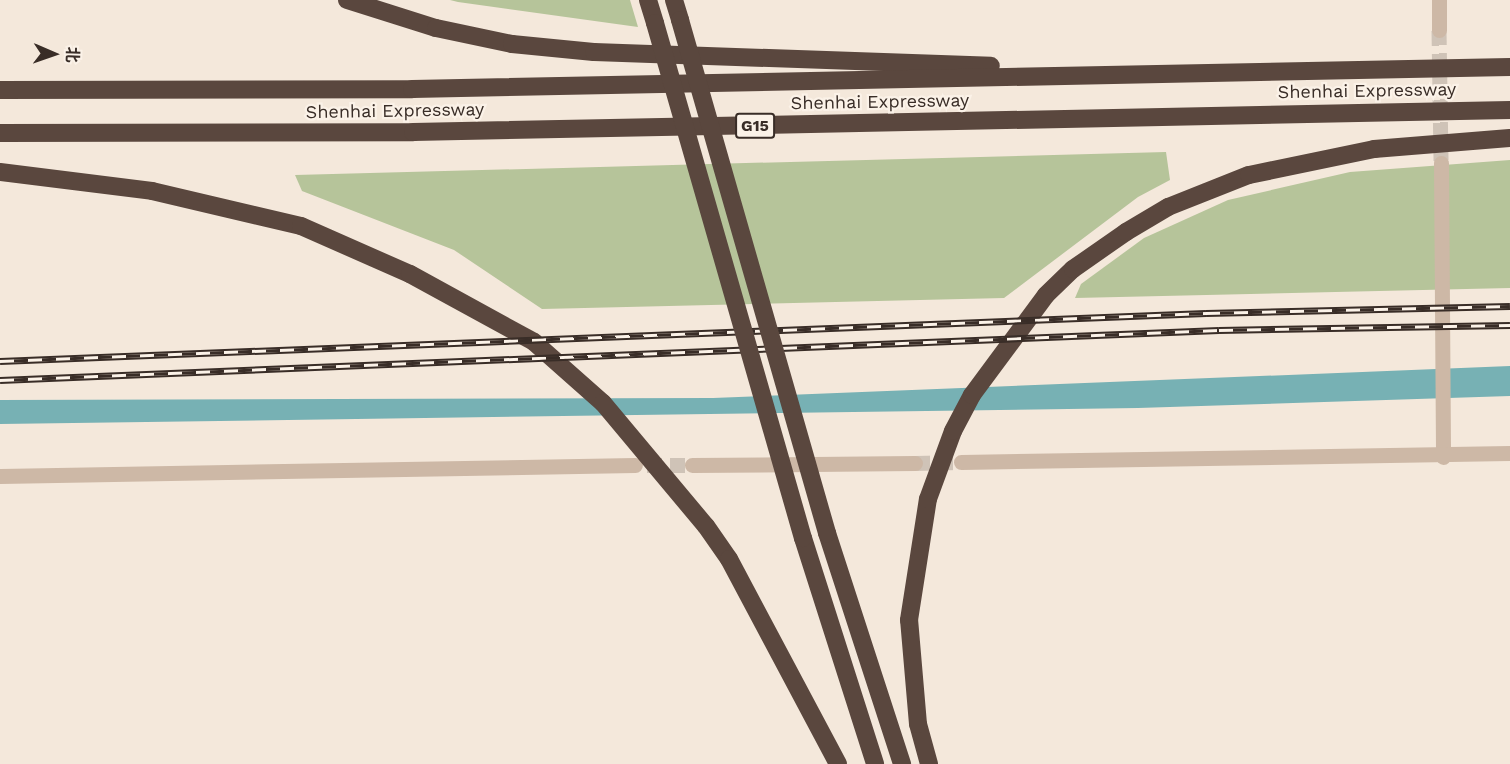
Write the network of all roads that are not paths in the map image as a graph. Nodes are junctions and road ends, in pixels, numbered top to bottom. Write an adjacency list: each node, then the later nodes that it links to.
1 (347, 0): 7 (highway)
2 (648, 0): 22 (highway, bridge)
3 (674, 0): 23 (highway, bridge)
4 (1439, 0): 5 (street)
5 (1439, 30)
6 (1510, 67): 7 (highway, Shenhai Expressway)
7 (1166, 73): 8 (highway, Shenhai Expressway)
8 (0, 90)
9 (1510, 110): 10 (highway, Shenhai Expressway / G15)
10 (0, 133)
11 (1510, 138): 24 (highway)
12 (1441, 163): 15 (street)
13 (0, 172): 21 (highway)
14 (1510, 453): 15 (street)
15 (1443, 457): 16 (street)
16 (961, 462)
17 (915, 463): 19 (street)
18 (635, 465): 20 (street)
19 (692, 465)
20 (0, 476)
21 (838, 764)
22 (875, 764)
23 (902, 764)
24 (929, 764)

